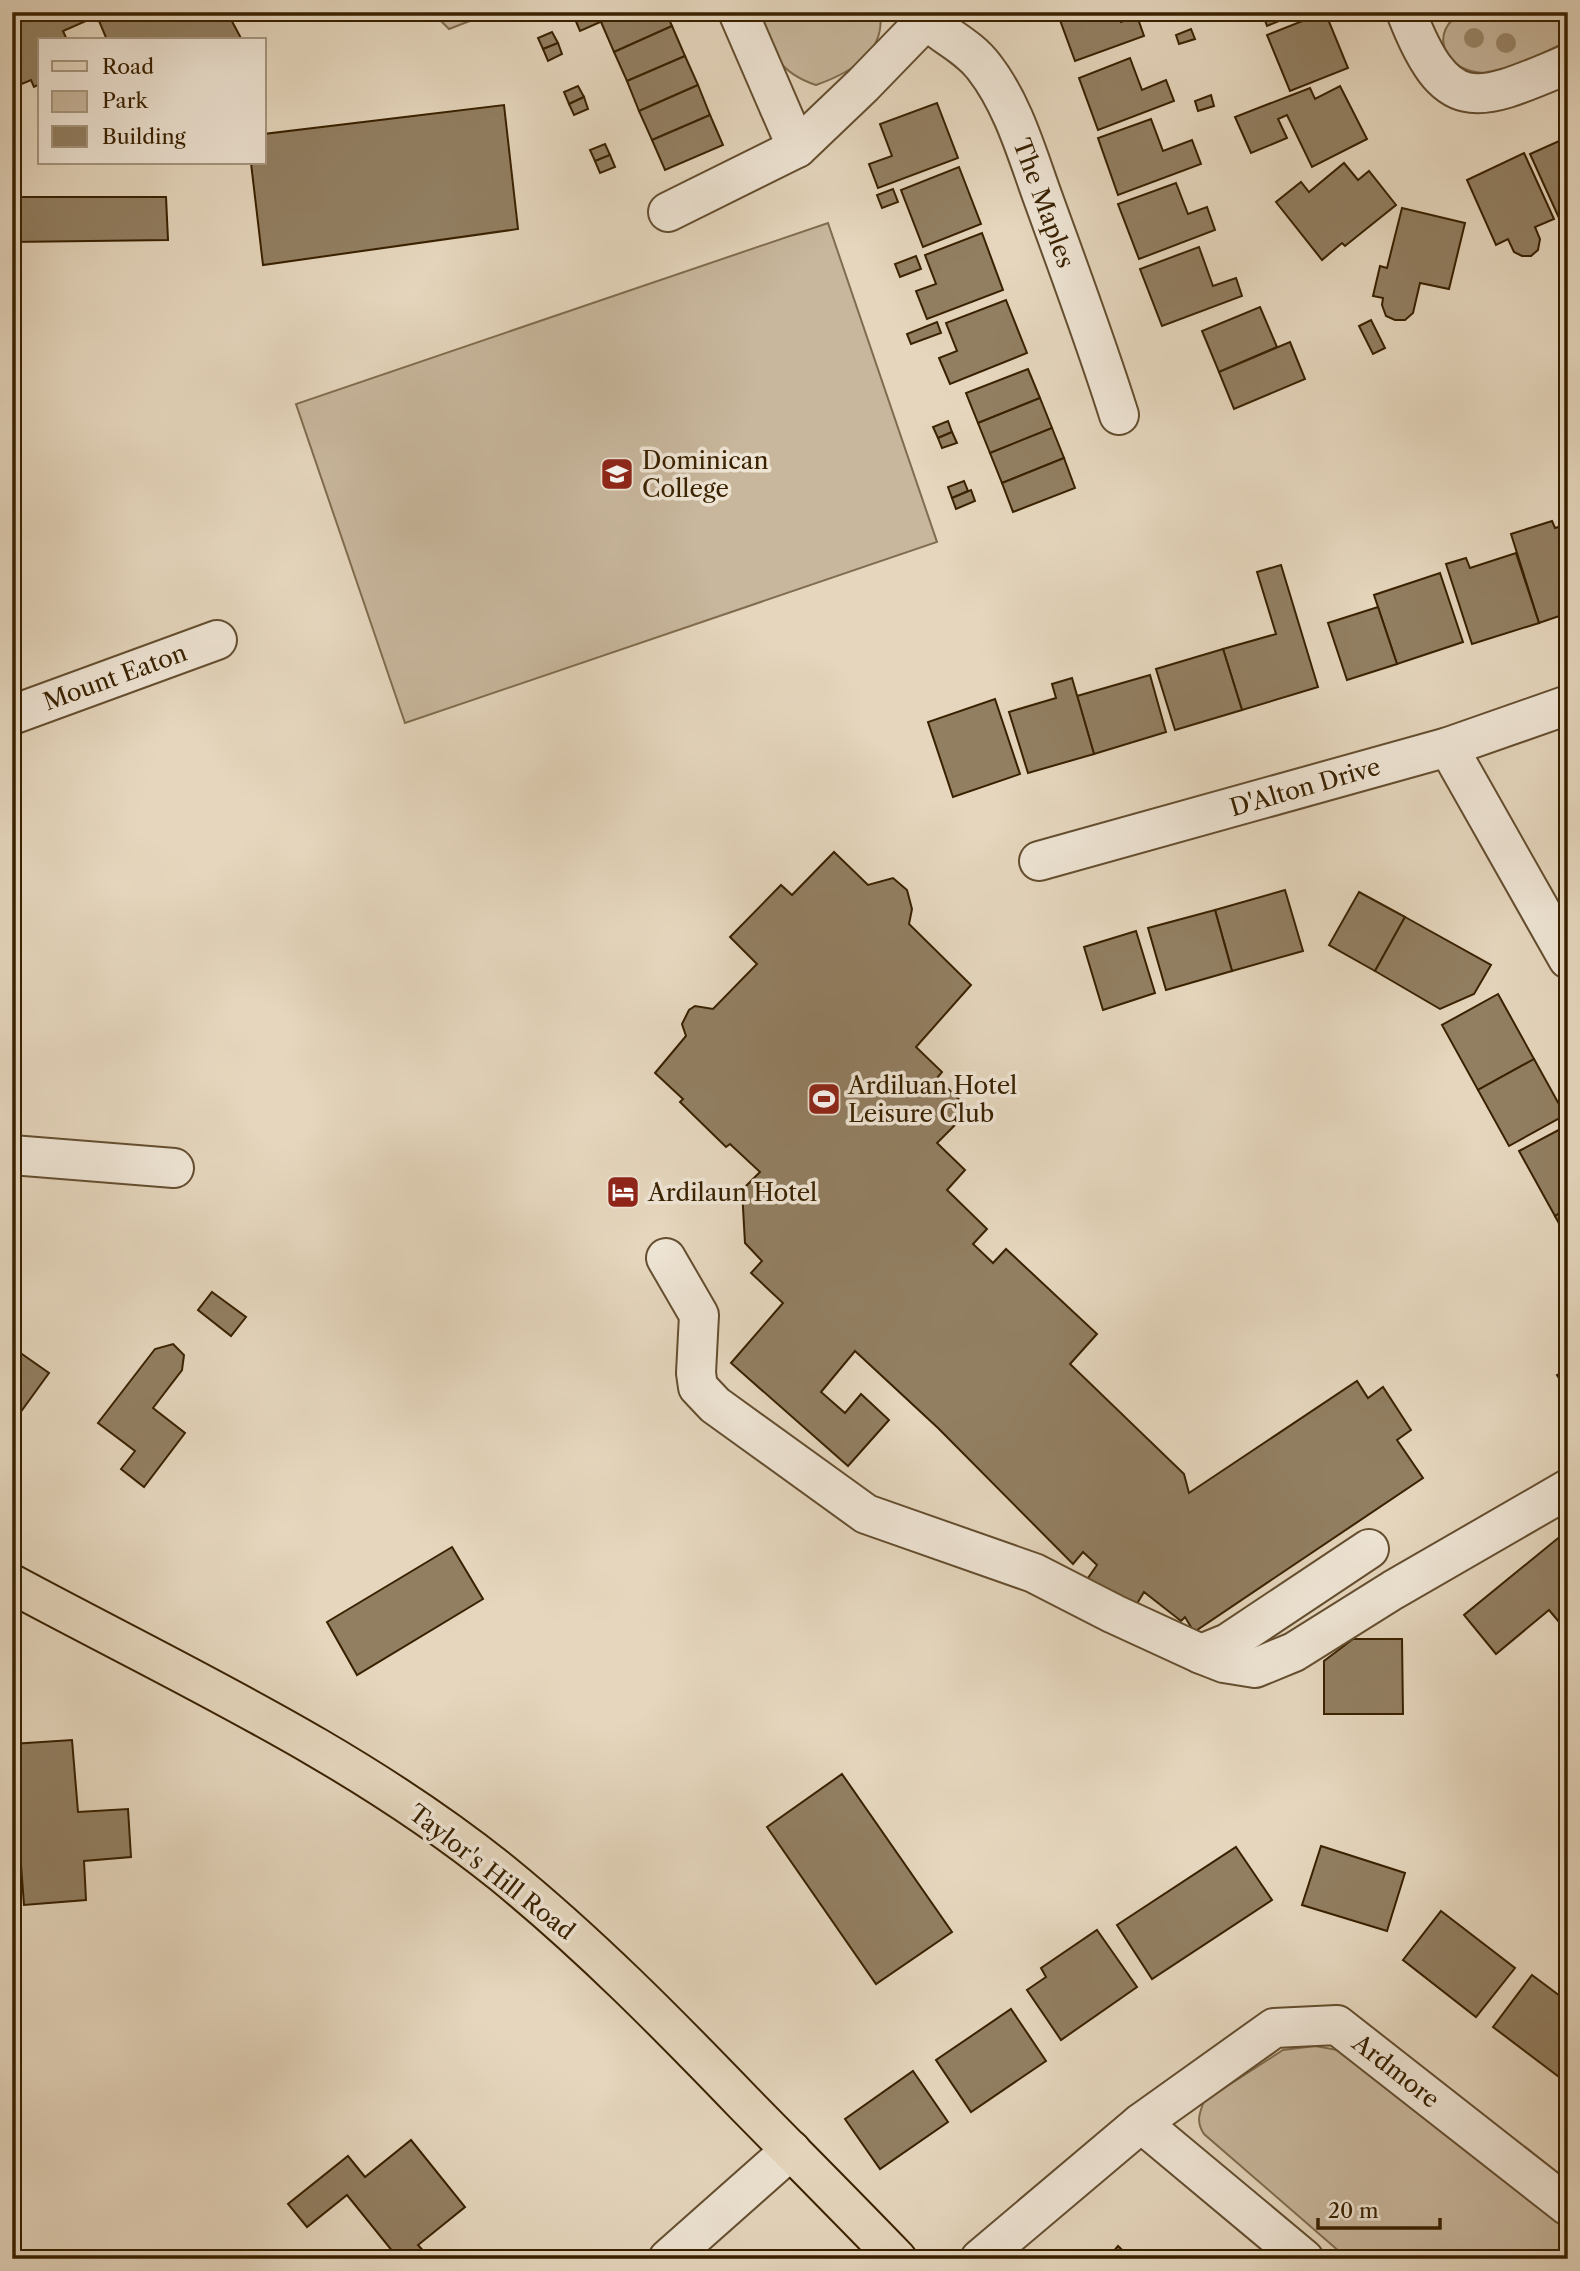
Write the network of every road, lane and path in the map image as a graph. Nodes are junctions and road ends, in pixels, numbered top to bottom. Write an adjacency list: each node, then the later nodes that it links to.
1 (738, 12): 5 (street)
2 (1407, 12): 4 (street)
3 (923, 16): 5 (street, The Maples); 7 (street, The Maples)
4 (1568, 64)
5 (797, 148): 6 (street, The Maples)
6 (668, 212)
7 (1119, 415)
8 (217, 640): 10 (street, Mount Eaton)
9 (1568, 705): 11 (street, D'Alton Drive)
10 (12, 715)
11 (1448, 747): 12 (street, D'Alton Drive); 13 (street)
12 (1039, 861)
13 (1568, 959)
14 (12, 1155): 15 (street)
15 (174, 1168)
16 (666, 1258): 20 (street)
17 (1568, 1489): 20 (street)
18 (1369, 1549): 20 (street)
19 (15, 1591): 22 (main road, Taylor's Hill Road)
20 (1201, 1654)
21 (1141, 2123): 23 (street, Ardmore); 26 (street, Ardmore); 27 (street)
22 (790, 2150): 24 (street); 25 (main road, Taylor's Hill Road)
23 (1568, 2206)
24 (668, 2259)
25 (897, 2259)
26 (980, 2259)
27 (1304, 2259)

